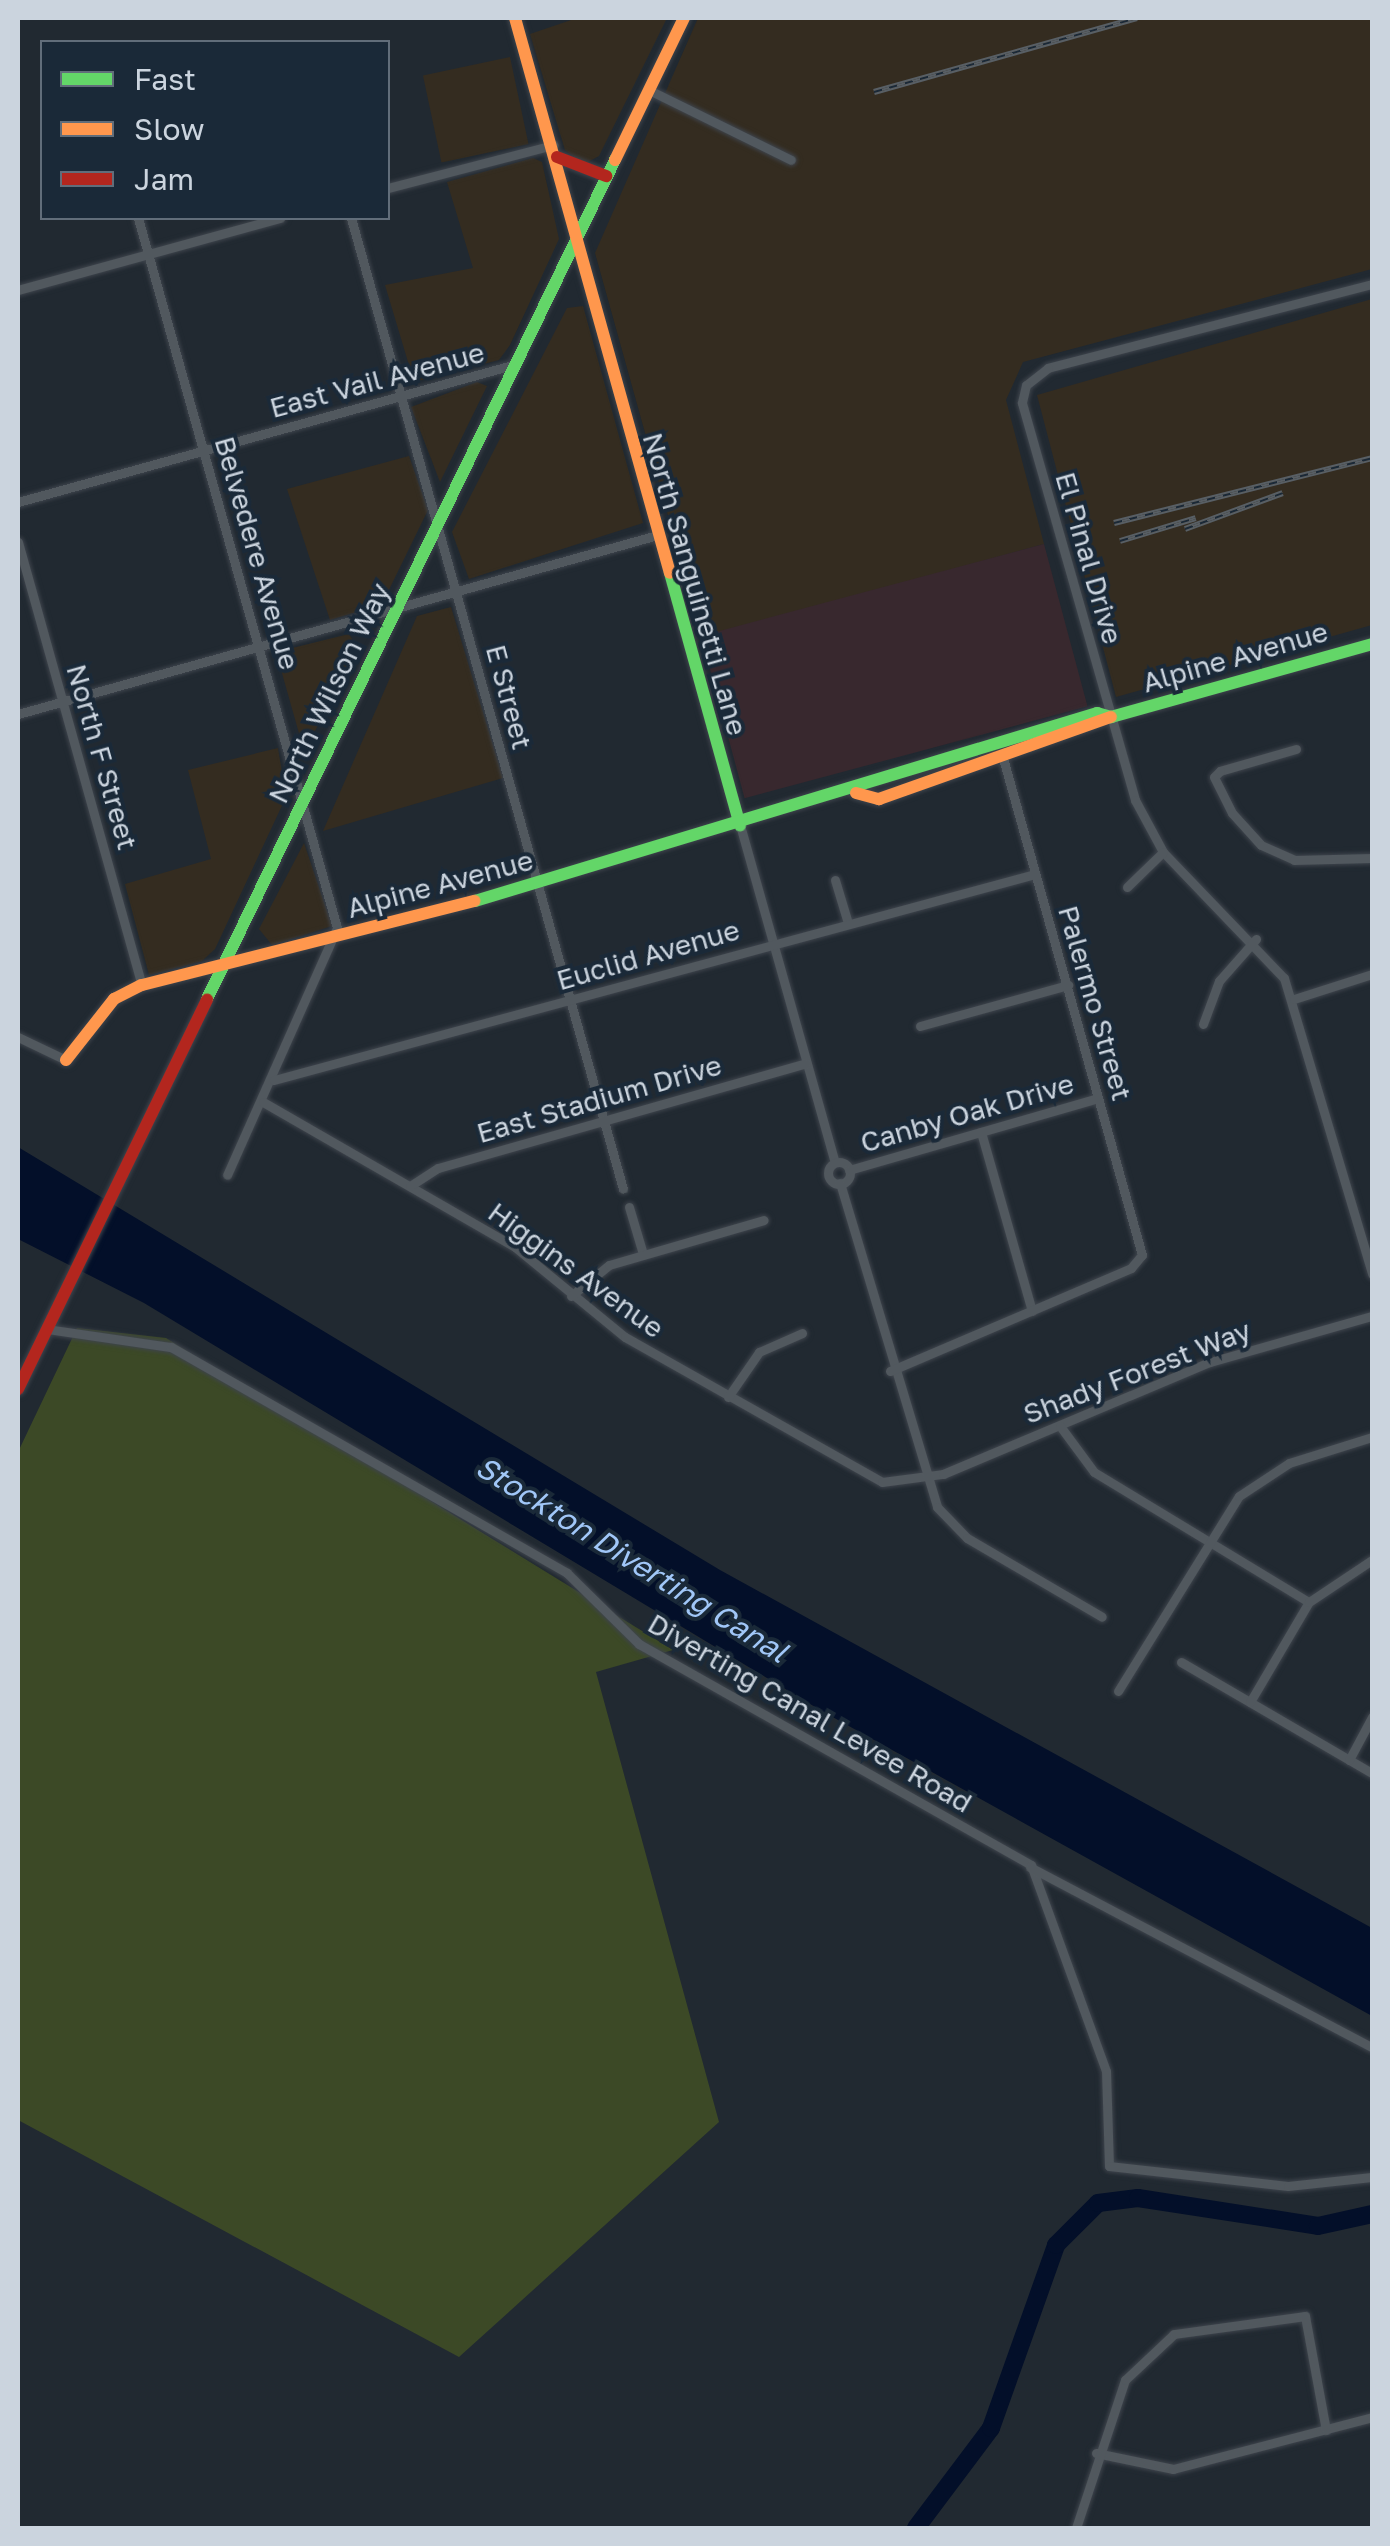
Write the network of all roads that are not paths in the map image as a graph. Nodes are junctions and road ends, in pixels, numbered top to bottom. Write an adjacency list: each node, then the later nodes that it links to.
1 (516, 18): 4 (street, North Sanguinetti Lane)
2 (684, 18): 3 (street, North Wilson Way)
3 (649, 90): 5 (street); 6 (street, North Wilson Way)
4 (555, 151): 6 (street); 7 (street); 11 (street, North Sanguinetti Lane)
5 (790, 160)
6 (606, 176): 11 (street, North Wilson Way)
7 (390, 188)
8 (139, 220): 12 (street, Belvedere Avenue)
9 (272, 220): 12 (street)
10 (352, 220): 16 (street, E Street)
11 (577, 236): 15 (street, North Wilson Way); 20 (street, North Sanguinetti Lane)
12 (148, 253): 14 (street); 17 (street, Belvedere Avenue)
13 (1372, 284): 28 (street, El Pinal Drive)
14 (18, 290)
15 (516, 364): 16 (street, East Vail Avenue); 19 (street, North Wilson Way)
16 (401, 396): 17 (street, East Vail Avenue); 19 (street, E Street)
17 (204, 450): 18 (street, East Vail Avenue); 25 (street, Belvedere Avenue)
18 (18, 502)
19 (438, 529): 22 (street, E Street); 23 (street, North Wilson Way)
20 (654, 536): 22 (street); 33 (street, North Sanguinetti Lane)
21 (18, 542): 26 (street, North F Street)
22 (457, 593): 23 (street); 38 (street, E Street)
23 (397, 611): 25 (street); 32 (street, North Wilson Way)
24 (1372, 644): 28 (street, Alpine Avenue)
25 (260, 647): 26 (street); 32 (street, Belvedere Avenue)
26 (64, 702): 27 (street); 46 (street, North F Street)
27 (18, 714)
28 (1110, 717): 30 (street, Alpine Avenue); 31 (street, Alpine Avenue); 34 (street, El Pinal Drive)
29 (1296, 749): 35 (street)
30 (1003, 758): 31 (street, Alpine Avenue); 36 (street, Palermo Street)
31 (856, 794): 33 (street, Alpine Avenue)
32 (304, 797): 41 (street, Belvedere Avenue); 44 (street, North Wilson Way)
33 (740, 825): 38 (street, Alpine Avenue); 43 (street, North Sanguinetti Lane)
34 (1163, 852): 39 (street); 42 (street, El Pinal Drive)
35 (1372, 858)
36 (1036, 874): 40 (street, Euclid Avenue); 47 (street, Palermo Street)
37 (835, 880): 40 (street)
38 (537, 884): 41 (street, Alpine Avenue); 49 (street, E Street)
39 (1127, 887)
40 (848, 923): 43 (street, Euclid Avenue)
41 (336, 939): 44 (street, Alpine Avenue); 55 (street)
42 (1256, 939): 48 (street, El Pinal Drive); 50 (street)
43 (772, 944): 49 (street, Euclid Avenue); 54 (street, North Sanguinetti Lane)
44 (220, 970): 46 (street, Alpine Avenue); 73 (street, North Wilson Way)
45 (1372, 974): 48 (street)
46 (142, 985): 53 (street, Alpine Avenue)
47 (1068, 985): 51 (street); 56 (street, Palermo Street)
48 (1294, 999): 69 (street, El Pinal Drive)
49 (570, 1000): 55 (street, Euclid Avenue); 58 (street, E Street)
50 (1203, 1024)
51 (920, 1026)
52 (18, 1037): 53 (street)
53 (66, 1060)
54 (806, 1063): 58 (street, East Stadium Drive); 60 (street, North Sanguinetti Lane)
55 (274, 1080): 57 (street)
56 (1098, 1098): 59 (street, Canby Oak Drive); 71 (street, Palermo Street)
57 (263, 1102): 62 (street); 64 (street, Higgins Avenue)
58 (605, 1121): 64 (street, East Stadium Drive); 65 (street, E Street)
59 (981, 1132): 61 (street, Canby Oak Drive); 71 (street)
60 (835, 1162): 61 (street); 63 (street, North Sanguinetti Lane)
61 (849, 1170): 63 (street)
62 (227, 1175)
63 (840, 1183): 75 (street)
64 (410, 1186): 70 (street, Higgins Avenue)
65 (623, 1189)
66 (629, 1208): 68 (street)
67 (764, 1220): 68 (street)
68 (643, 1254): 70 (street)
69 (1372, 1274)
70 (571, 1296): 77 (street, Higgins Avenue)
71 (1032, 1312): 75 (street)
72 (1372, 1316): 78 (street, Shady Forest Way)
73 (47, 1329): 76 (street, North Wilson Way); 91 (street, Diverting Canal Levee Road)
74 (802, 1333): 77 (street)
75 (890, 1371): 80 (street)
76 (18, 1390)
77 (728, 1397): 80 (street, Higgins Avenue)
78 (1060, 1426): 80 (street, Shady Forest Way); 81 (street)
79 (1372, 1437): 81 (street)
80 (922, 1481): 84 (street)
81 (1206, 1539): 83 (street); 86 (street)
82 (1372, 1560): 83 (street)
83 (1309, 1602): 87 (street)
84 (1102, 1617)
85 (1181, 1662): 87 (street)
86 (1118, 1691)
87 (1250, 1702): 89 (street)
88 (1372, 1717): 89 (street)
89 (1349, 1760): 90 (street)
90 (1372, 1773)
91 (1030, 1866): 92 (street); 93 (street)
92 (1372, 2047)
93 (1372, 2177)
94 (1372, 2417): 95 (street)
95 (1326, 2430): 96 (street); 96 (street)
96 (1096, 2453): 97 (street)
97 (1076, 2528)

